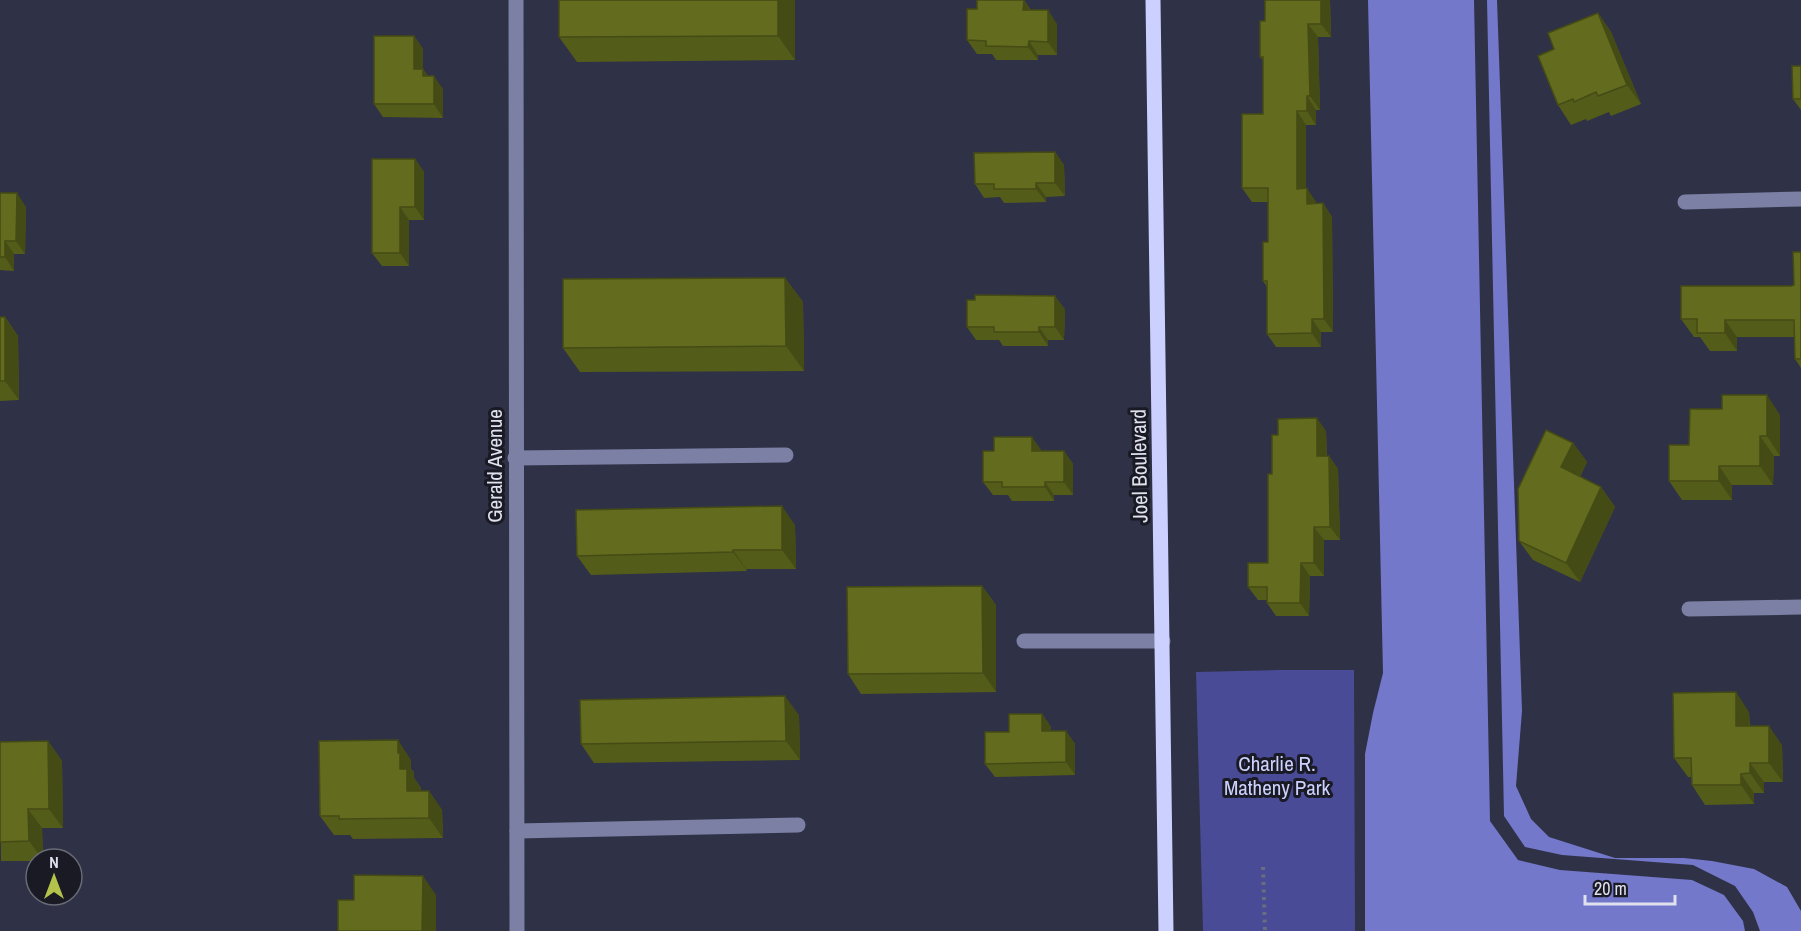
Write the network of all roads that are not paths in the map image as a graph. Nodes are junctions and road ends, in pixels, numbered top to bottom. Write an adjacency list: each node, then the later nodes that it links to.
1 (516, 0): 6 (street, Gerald Avenue)
2 (1153, 0): 10 (main road, Joel Boulevard)
3 (1801, 200): 4 (street)
4 (1685, 202)
5 (786, 455): 6 (street)
6 (515, 458): 12 (street, Gerald Avenue)
7 (1801, 607): 8 (street)
8 (1689, 609)
9 (1024, 641): 10 (street)
10 (1163, 641): 14 (main road, Joel Boulevard)
11 (798, 825): 12 (street)
12 (517, 831): 13 (street, Gerald Avenue)
13 (517, 931)
14 (1166, 931)

